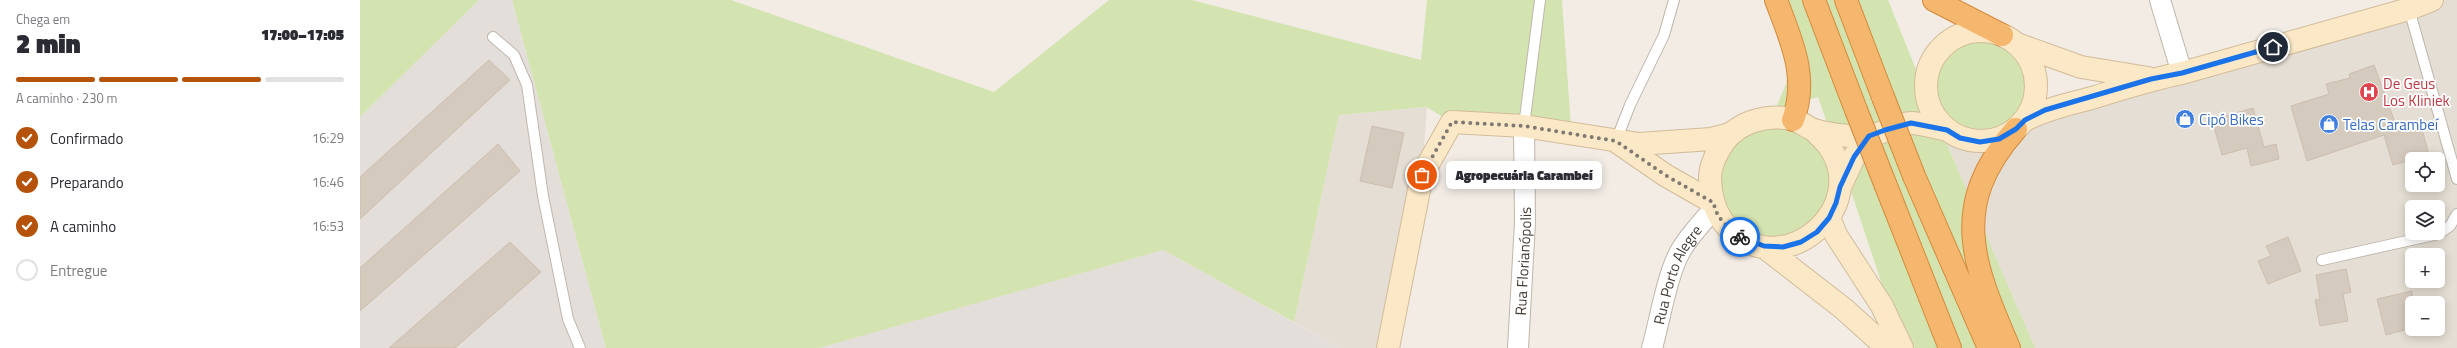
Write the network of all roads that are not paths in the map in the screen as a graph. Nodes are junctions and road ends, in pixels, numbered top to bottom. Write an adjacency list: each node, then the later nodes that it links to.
1 (1540, 0): 19 (lane)
2 (1674, 0): 23 (lane)
3 (1776, 0): 15 (highway)
4 (1814, 0): 37 (highway, bridge)
5 (1846, 0): 38 (highway, bridge)
6 (1934, 0): 11 (highway)
7 (2160, 0): 13 (street)
8 (2432, 0): 9 (main road)
9 (2408, 4): 13 (main road); 24 (lane)
10 (493, 37): 31 (lane)
11 (2010, 39): 12 (main road); 14 (main road); 18 (main road)
12 (1927, 72): 16 (main road); 21 (main road)
13 (2182, 73): 14 (main road)
14 (2151, 79): 18 (main road)
15 (1793, 120): 17 (main road); 20 (main road)
16 (1911, 123): 21 (main road); 22 (main road)
17 (1746, 124): 23 (main road); 26 (main road)
18 (2021, 125): 21 (main road); 39 (highway)
19 (1524, 126): 23 (main road); 32 (main road); 33 (street, Rua Florianópolis)
20 (1814, 130): 22 (main road); 25 (main road)
21 (1947, 130)
22 (1869, 136): 25 (main road)
23 (1616, 141): 26 (main road)
24 (2457, 179)
25 (1840, 187): 28 (main road)
26 (1714, 206): 29 (main road); 34 (street, Rua Porto Alegre)
27 (2457, 214): 30 (lane)
28 (1829, 218): 29 (main road); 36 (main road)
29 (1764, 246): 35 (main road)
30 (2322, 260)
31 (580, 348)
32 (1388, 348)
33 (1518, 348)
34 (1652, 348)
35 (1887, 348)
36 (1902, 348)
37 (1950, 348)
38 (1989, 348)
39 (2009, 348)

